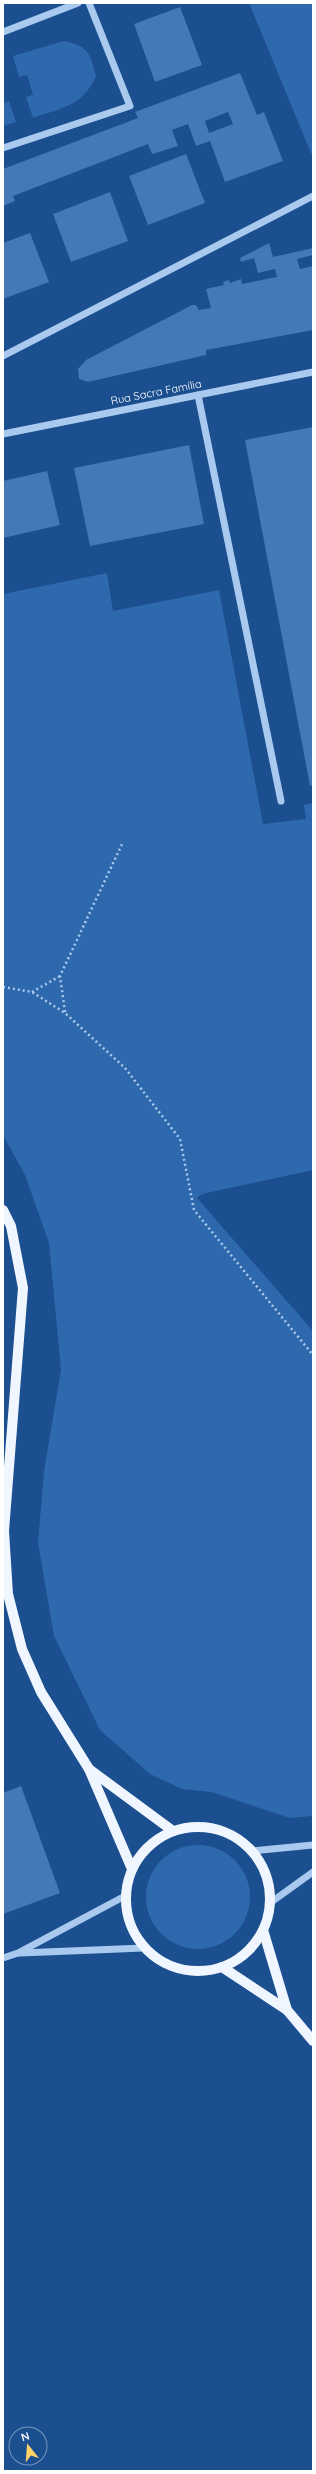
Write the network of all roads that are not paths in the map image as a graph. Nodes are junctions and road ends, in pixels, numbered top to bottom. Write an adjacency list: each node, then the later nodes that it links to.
1 (78, 3): 3 (street)
2 (89, 3): 4 (street)
3 (3, 32)
4 (3, 148)
5 (313, 196): 6 (street)
6 (3, 356)
7 (313, 372): 8 (street, Rua Sacra Família)
8 (198, 395): 9 (street, Rua Sacra Família); 10 (street)
9 (3, 434)
10 (281, 801)
11 (3, 1210): 12 (main road)
12 (90, 1769): 13 (main road); 16 (main road)
13 (173, 1832): 15 (main road); 16 (main road)
14 (313, 1845): 15 (street)
15 (252, 1851): 19 (main road)
16 (132, 1869): 18 (main road)
17 (313, 1872): 19 (street)
18 (125, 1896): 21 (main road); 22 (street)
19 (270, 1903): 20 (main road)
20 (264, 1930): 24 (main road); 25 (main road)
21 (144, 1948): 22 (street); 24 (main road)
22 (18, 1953): 23 (street)
23 (3, 1958)
24 (222, 1967): 25 (main road)
25 (287, 2010): 26 (main road)
26 (313, 2041)

